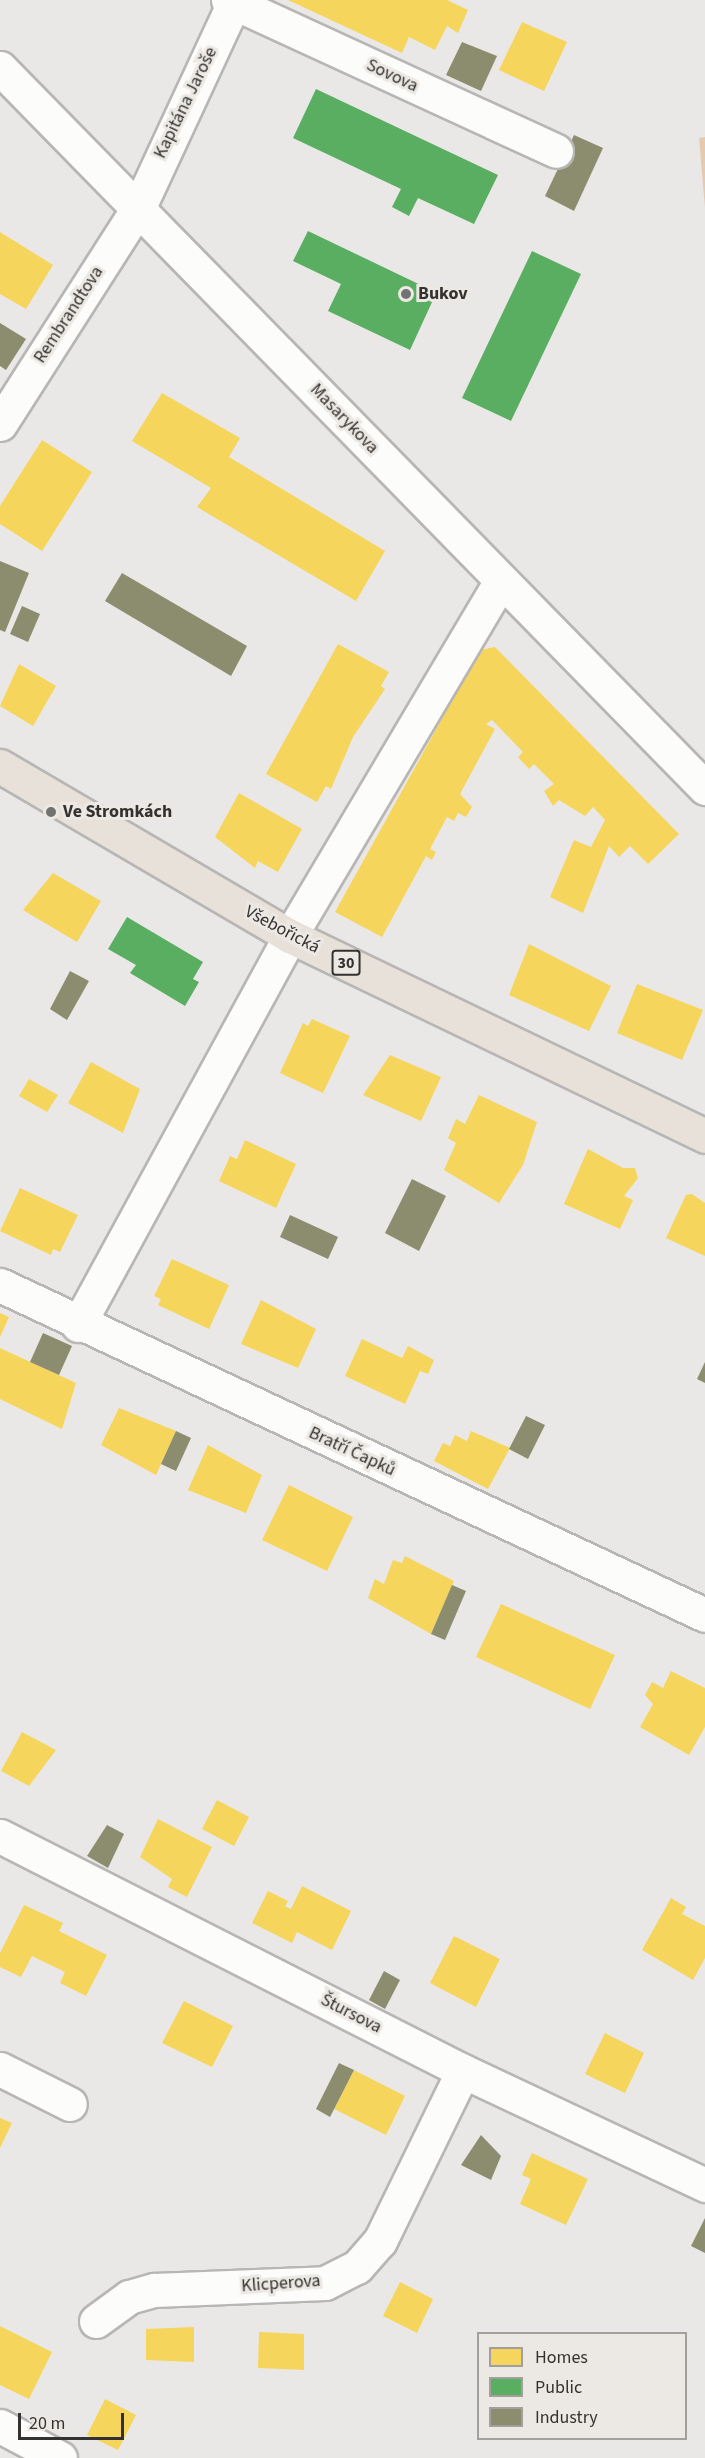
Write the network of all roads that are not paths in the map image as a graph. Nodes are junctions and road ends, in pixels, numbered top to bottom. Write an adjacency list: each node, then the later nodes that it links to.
1 (233, 1): 3 (street, Sovova); 4 (street, Kapitána Jaroše)
2 (0, 68): 4 (street, Masarykova)
3 (556, 151)
4 (139, 207): 5 (street, Rembrandtova); 6 (street, Masarykova)
5 (0, 424)
6 (501, 581): 8 (street, Masarykova); 10 (street)
7 (0, 766): 10 (main road, Všebořická / 30)
8 (695, 780): 9 (street, Masarykova)
9 (705, 803)
10 (290, 936): 11 (main road, Všebořická / 30); 13 (street)
11 (705, 1136)
12 (0, 1285): 13 (street, Bratří Čapků)
13 (78, 1325): 14 (street, Bratří Čapků)
14 (705, 1615)
15 (0, 1836): 17 (street, Štursova)
16 (0, 2069): 18 (street)
17 (463, 2072): 19 (street, Štursova); 20 (street, Klicperova)
18 (70, 2104)
19 (705, 2185)
20 (96, 2321)
21 (0, 2427): 22 (street)
22 (60, 2458)

